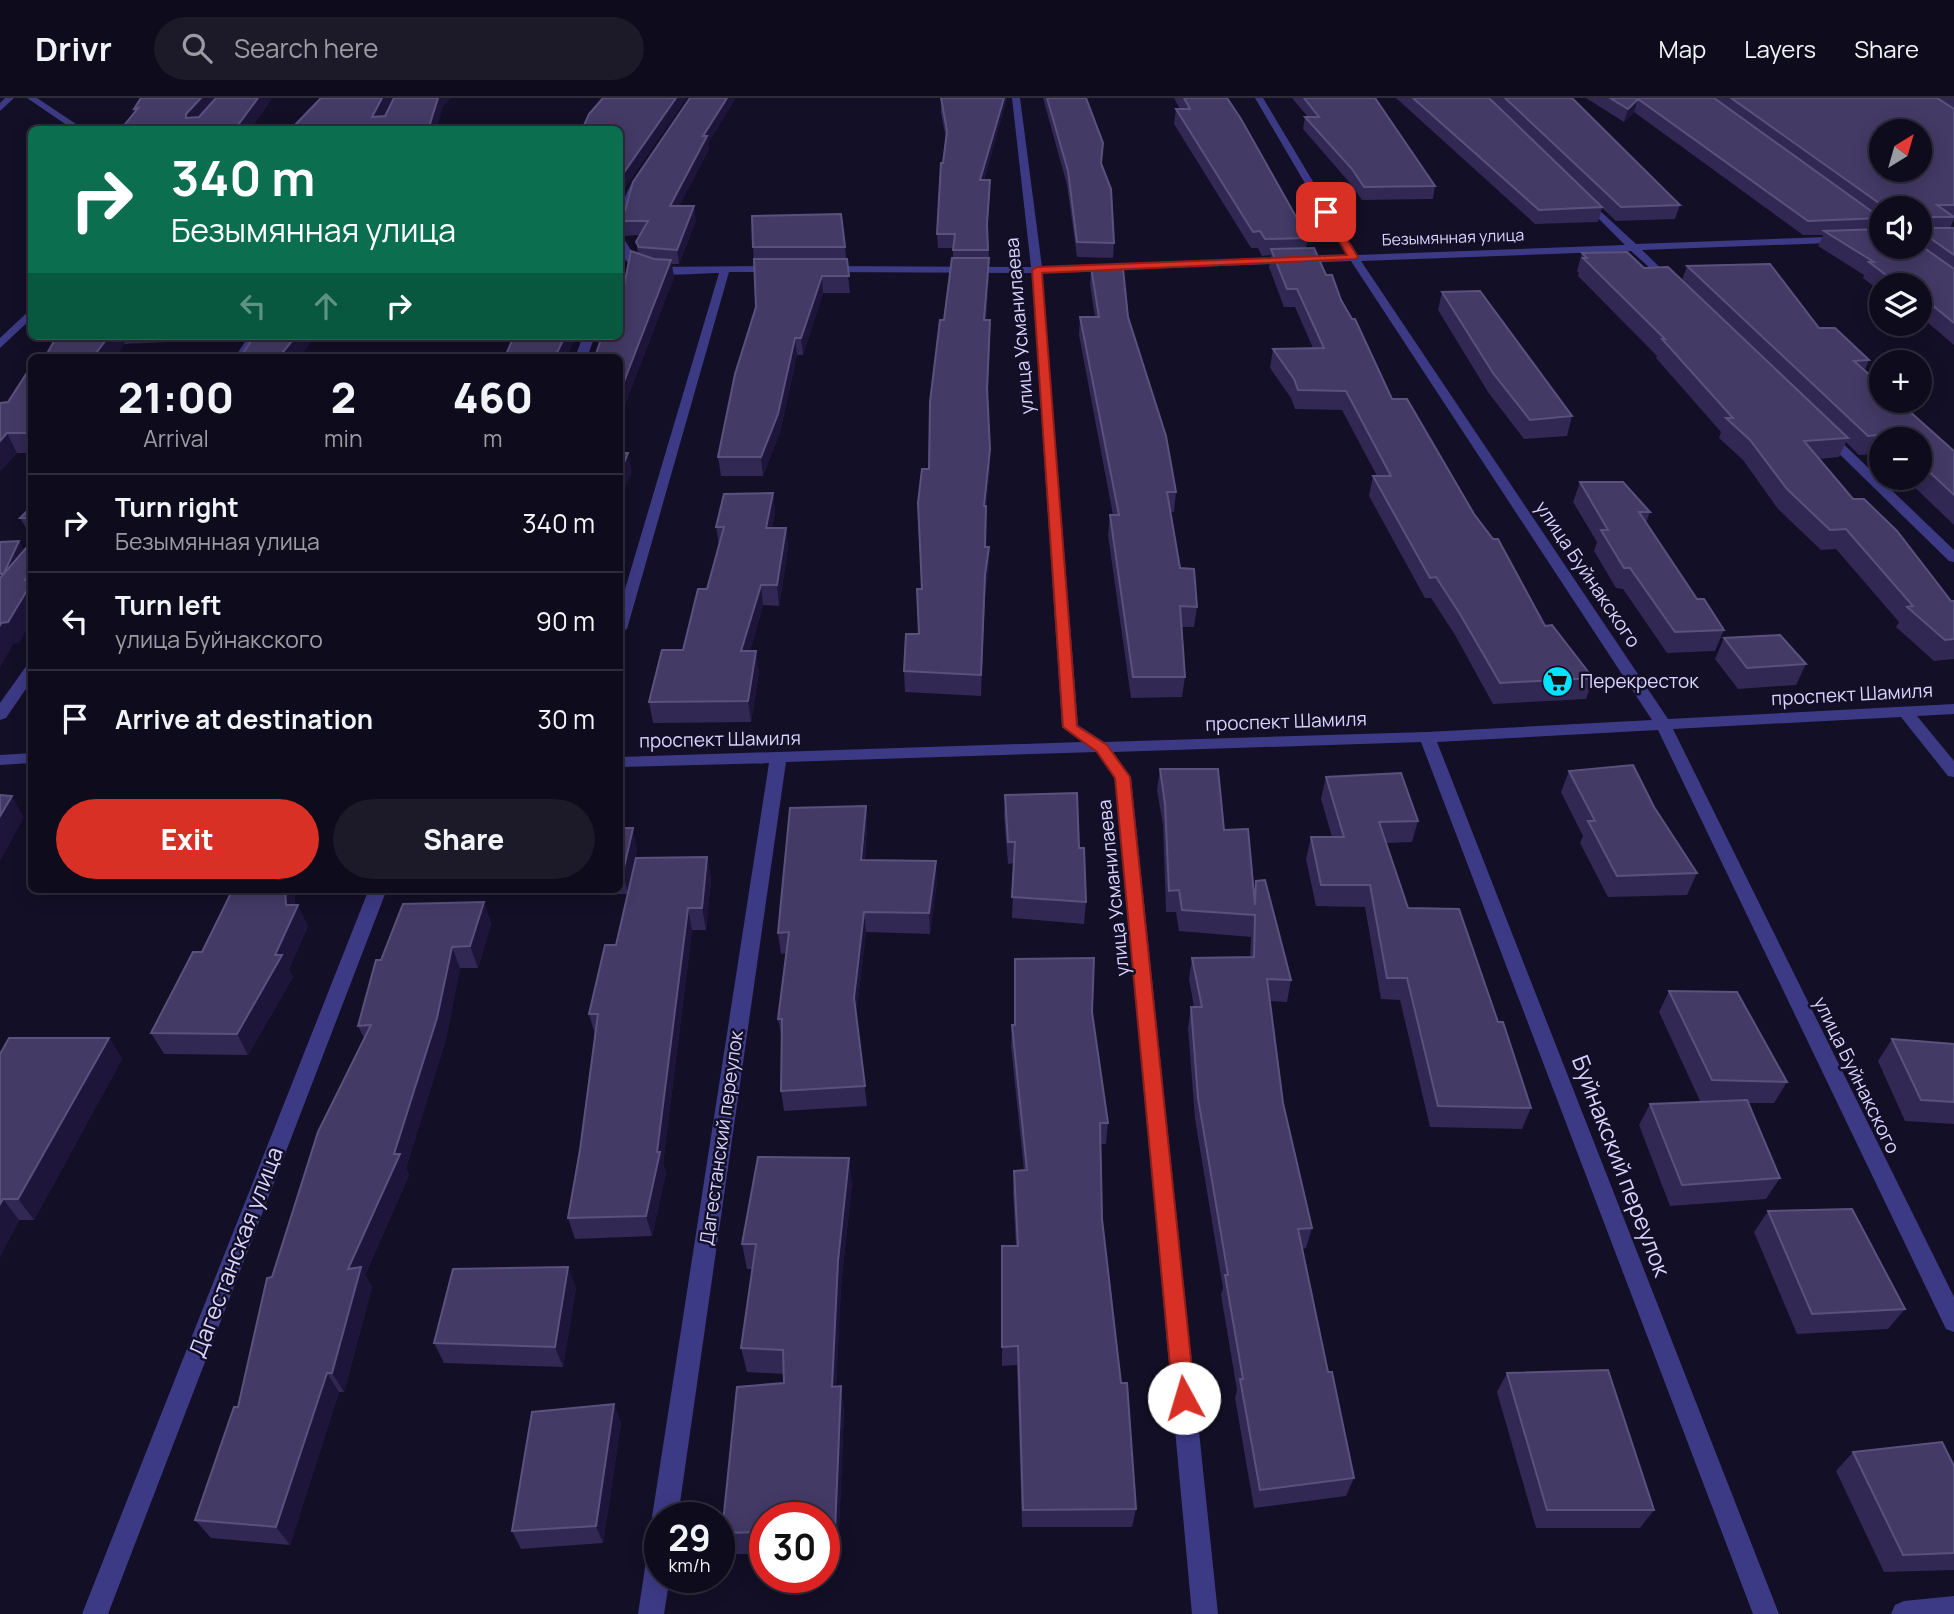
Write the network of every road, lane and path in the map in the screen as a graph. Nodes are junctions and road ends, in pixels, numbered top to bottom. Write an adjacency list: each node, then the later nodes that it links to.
1 (10, 98): 5 (street)
2 (31, 98): 6 (street)
3 (1016, 98): 17 (street, улица Усманилаева)
4 (1259, 98): 13 (street, улица Буйнакского)
5 (0, 108)
6 (75, 126)
7 (649, 163): 9 (street)
8 (1576, 191): 12 (street)
9 (623, 214)
10 (1869, 238): 12 (street, Безымянная улица)
11 (623, 246): 14 (street)
12 (1633, 246): 13 (street, Безымянная улица); 18 (street)
13 (1353, 257): 17 (street, Безымянная улица); 28 (street, улица Буйнакского)
14 (725, 269): 15 (street); 23 (street)
15 (793, 269)
16 (806, 269): 17 (street, Безымянная улица)
17 (1037, 270): 30 (street, улица Усманилаева)
18 (1683, 295)
19 (28, 315): 20 (street)
20 (0, 345)
21 (1813, 422): 22 (street)
22 (1954, 558)
23 (623, 619)
24 (28, 674): 27 (street)
25 (1954, 709): 26 (street, проспект Шамиля)
26 (1906, 712): 28 (street, проспект Шамиля); 35 (street)
27 (0, 715)
28 (1663, 724): 29 (street, проспект Шамиля); 37 (street, улица Буйнакского)
29 (1427, 737): 30 (street, проспект Шамиля); 44 (street, Буйнакский переулок)
30 (1102, 748): 32 (street, проспект Шамиля); 43 (street, улица Усманилаева)
31 (28, 758): 33 (street)
32 (778, 759): 34 (street, проспект Шамиля); 38 (street, Дагестанский переулок)
33 (0, 760)
34 (623, 762)
35 (1954, 772)
36 (376, 893): 41 (street, Дагестанская улица)
37 (1954, 1321)
38 (667, 1502)
39 (654, 1593): 42 (street)
40 (1954, 1609): 45 (street)
41 (95, 1614)
42 (651, 1614)
43 (1205, 1614)
44 (1766, 1614)
45 (1904, 1614)

